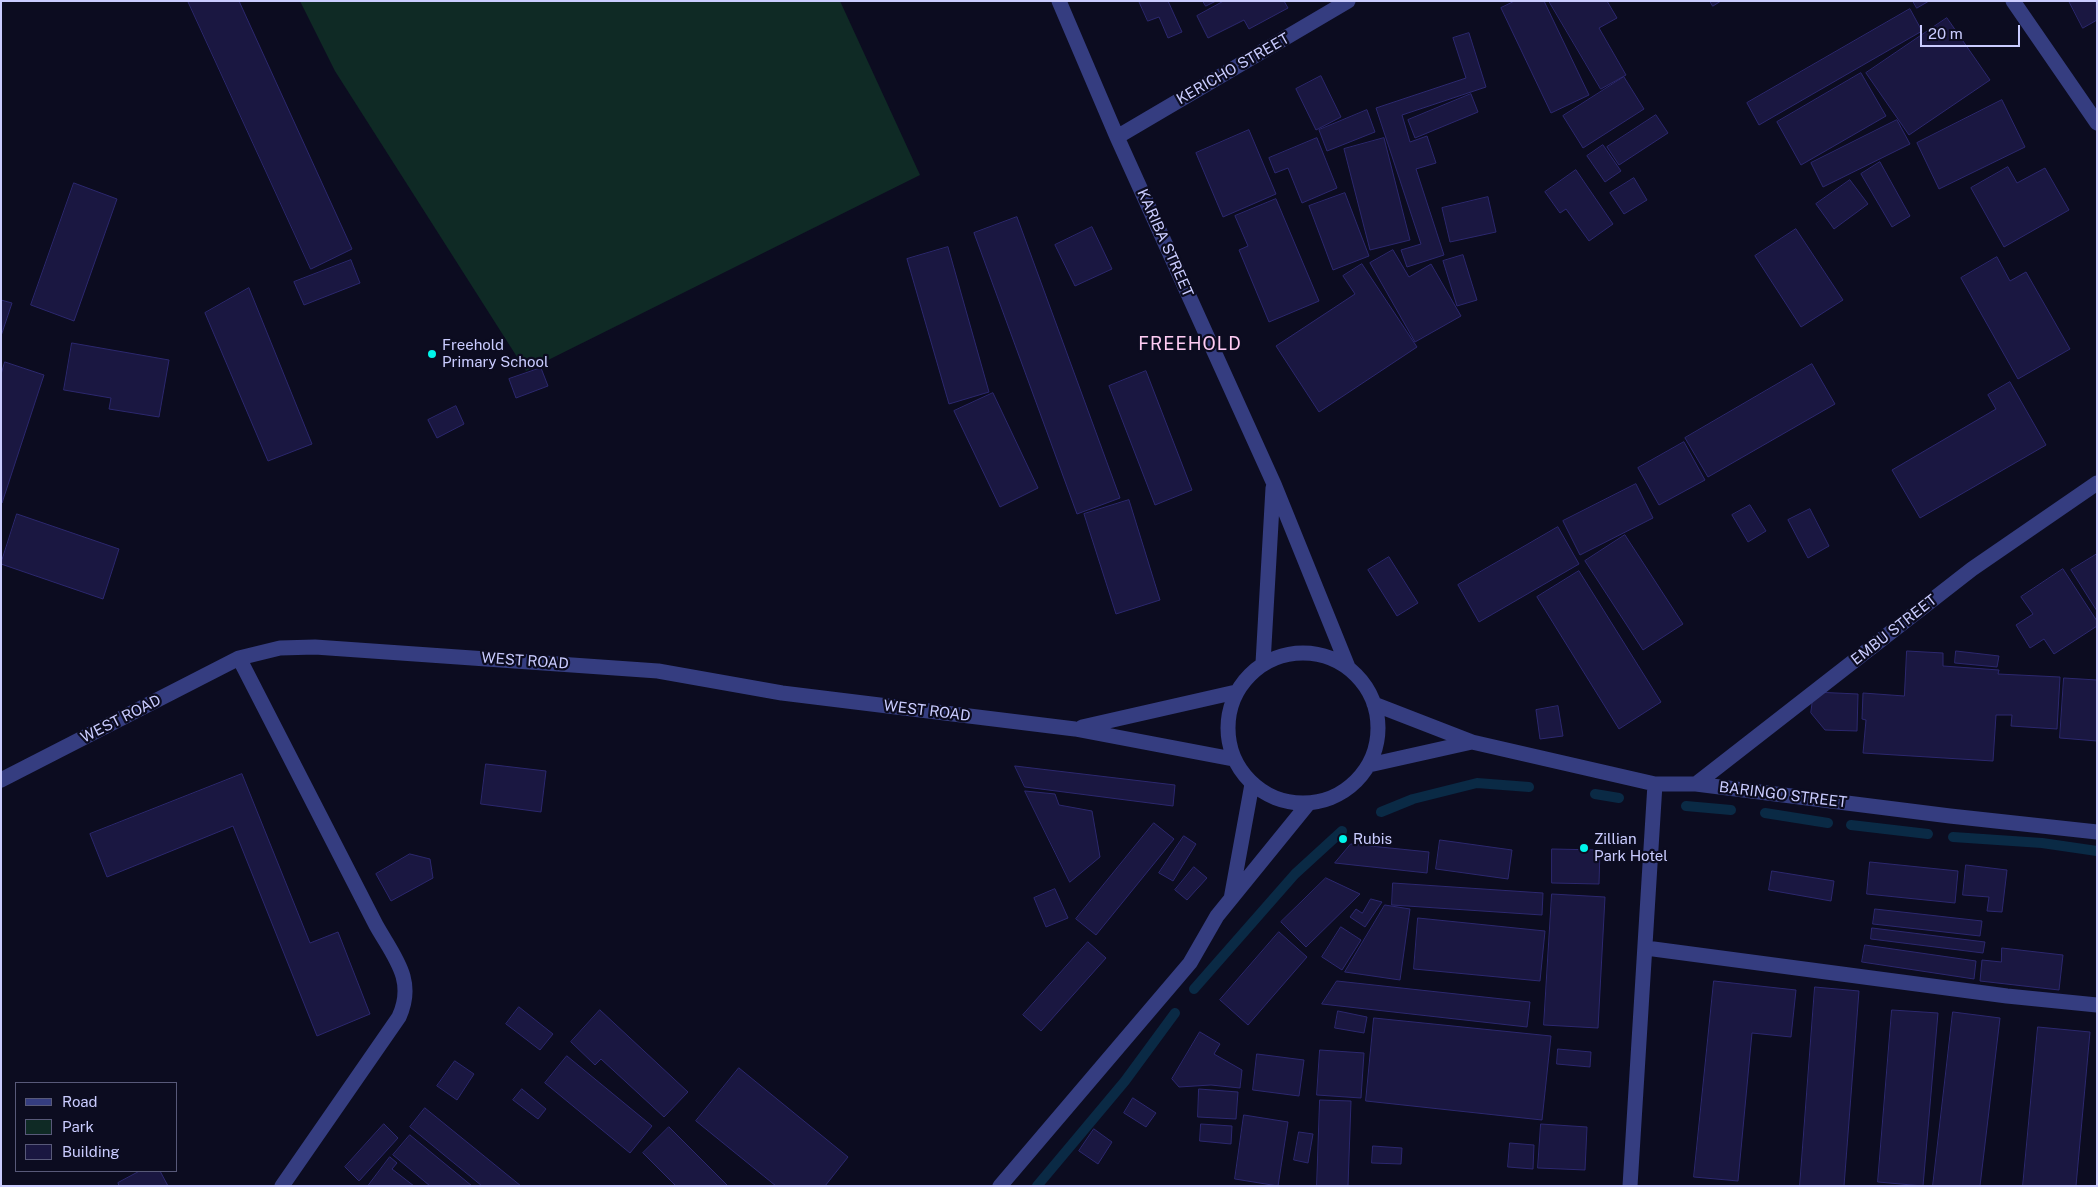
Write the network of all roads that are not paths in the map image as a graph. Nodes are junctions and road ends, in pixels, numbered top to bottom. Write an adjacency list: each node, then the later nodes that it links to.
1 (1059, 1): 5 (street, KARIBA STREET)
2 (1348, 1): 5 (street, KERICHO STREET)
3 (2013, 1): 4 (street)
4 (2097, 123)
5 (1117, 137): 7 (street, KARIBA STREET)
6 (2097, 483): 20 (street, EMBU STREET)
7 (1274, 484): 9 (street); 10 (street, KARIBA STREET)
8 (239, 658): 13 (street, WEST ROAD); 17 (street, WEST ROAD); 26 (street)
9 (1263, 663): 10 (street); 11 (street)
10 (1348, 667): 12 (street)
11 (1236, 692): 13 (street, WEST ROAD); 15 (street)
12 (1374, 704): 14 (street, BARINGO STREET); 16 (street)
13 (1075, 729): 15 (street, WEST ROAD)
14 (1472, 742): 16 (street, BARINGO STREET); 19 (street, BARINGO STREET)
15 (1233, 758): 18 (street)
16 (1368, 765): 21 (street)
17 (1, 780)
18 (1252, 784): 21 (street); 23 (street)
19 (1655, 784): 20 (street, BARINGO STREET); 24 (street)
20 (1696, 784): 22 (street, BARINGO STREET)
21 (1308, 804): 23 (street)
22 (2097, 832)
23 (1231, 900): 27 (street)
24 (1646, 948): 25 (street); 28 (street)
25 (2097, 1005)
26 (282, 1186)
27 (1000, 1186)
28 (1630, 1186)

